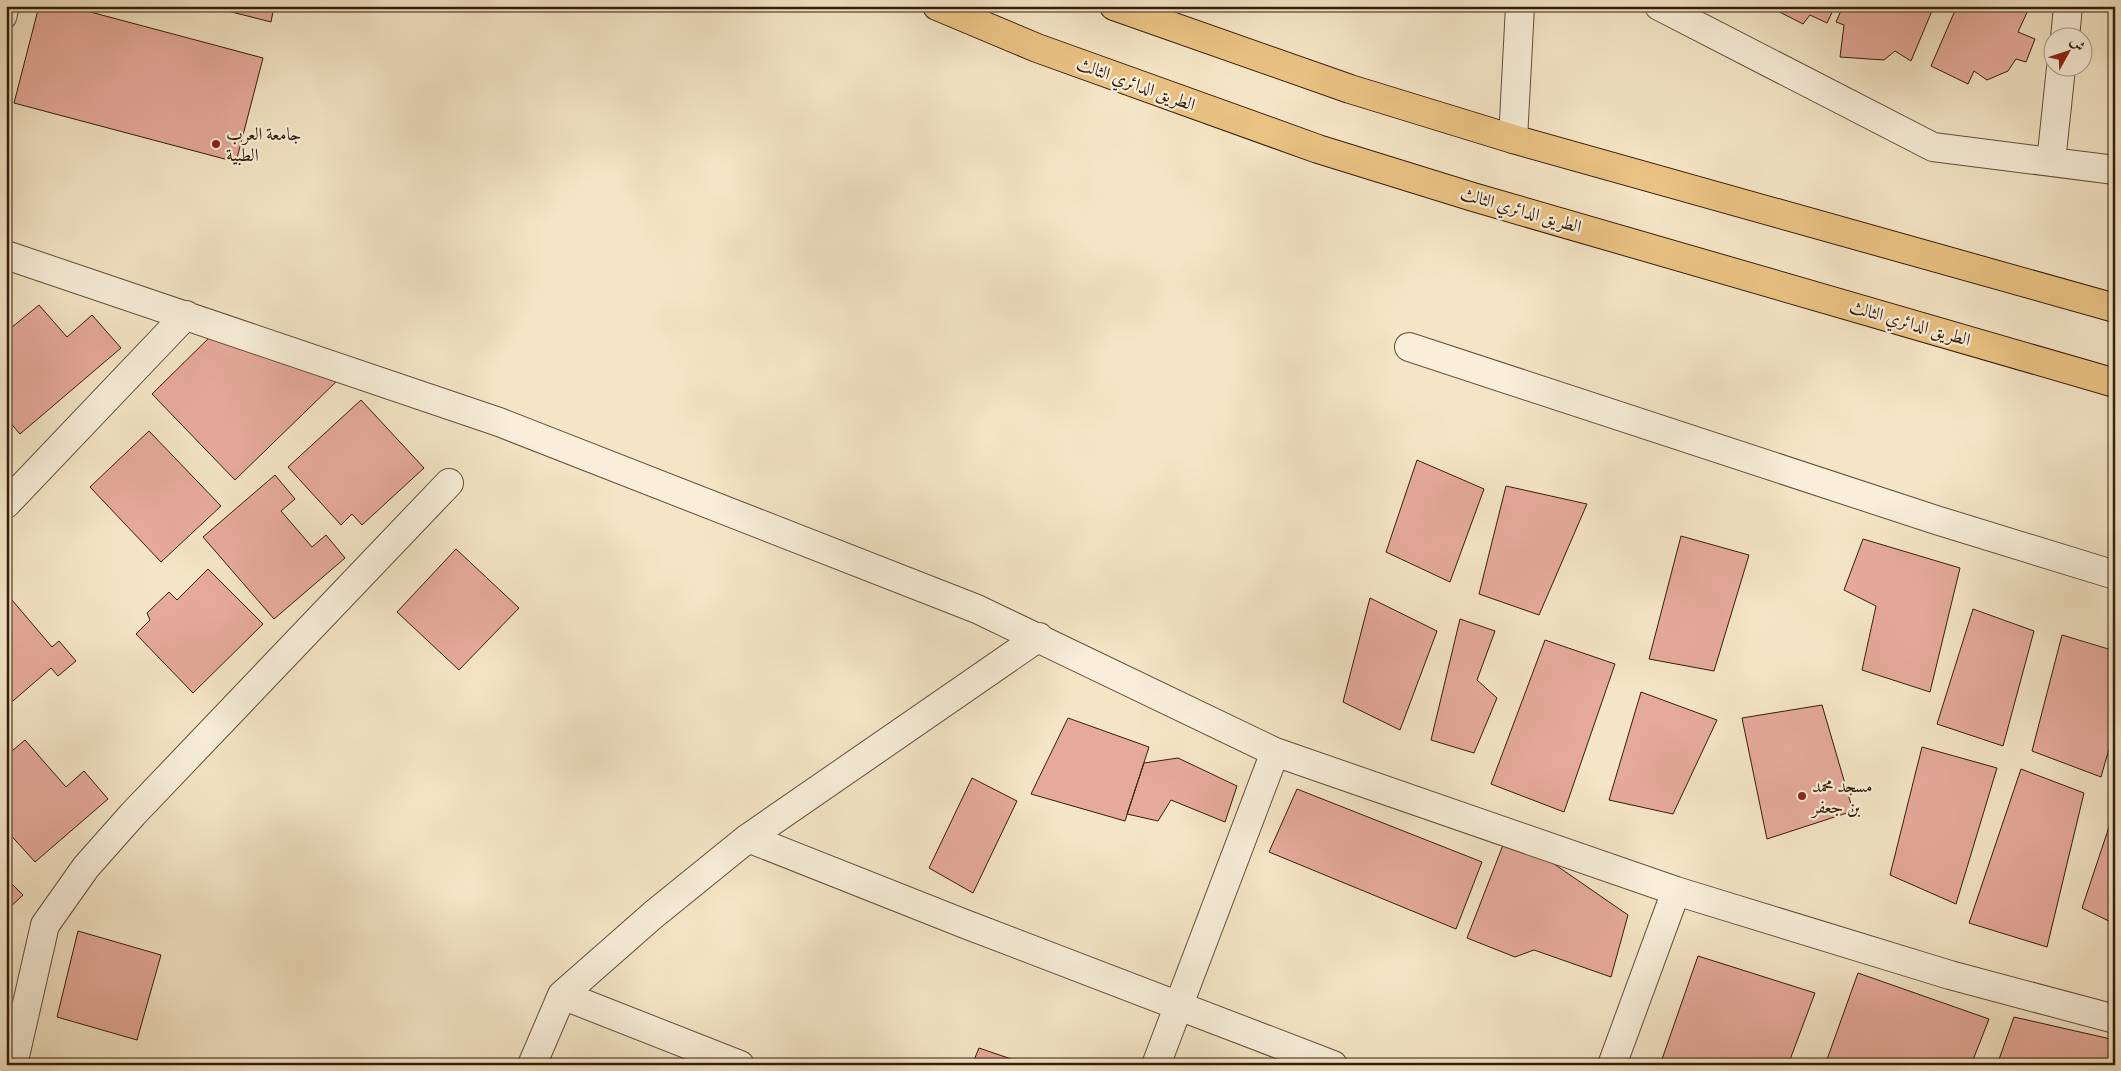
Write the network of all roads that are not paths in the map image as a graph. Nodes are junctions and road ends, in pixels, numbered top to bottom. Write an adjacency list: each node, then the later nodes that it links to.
1 (9, 6): 7 (lane)
2 (937, 6): 17 (highway, الطريق الدائري الثالث)
3 (1114, 6): 10 (highway)
4 (1520, 6): 10 (street)
5 (1659, 6): 11 (street)
6 (2068, 6): 8 (street)
7 (6, 18)
8 (2066, 28)
9 (2061, 78): 11 (street)
10 (1513, 140): 14 (highway)
11 (2051, 162): 12 (street)
12 (2115, 170)
13 (6, 255): 15 (street)
14 (2115, 308)
15 (186, 314): 19 (street); 21 (street)
16 (1409, 347): 20 (street)
17 (2115, 383)
18 (449, 483): 28 (street)
19 (6, 504)
20 (2115, 575)
21 (1039, 637): 22 (street); 23 (street)
22 (1275, 752): 24 (street); 26 (street)
23 (748, 838): 25 (street); 26 (street)
24 (1676, 891): 27 (street); 33 (street)
25 (562, 995): 29 (street); 30 (street)
26 (1179, 1005): 31 (street); 32 (street)
27 (2115, 1020)
28 (12, 1049)
29 (532, 1065)
30 (740, 1065)
31 (1156, 1065)
32 (1332, 1065)
33 (1612, 1065)

